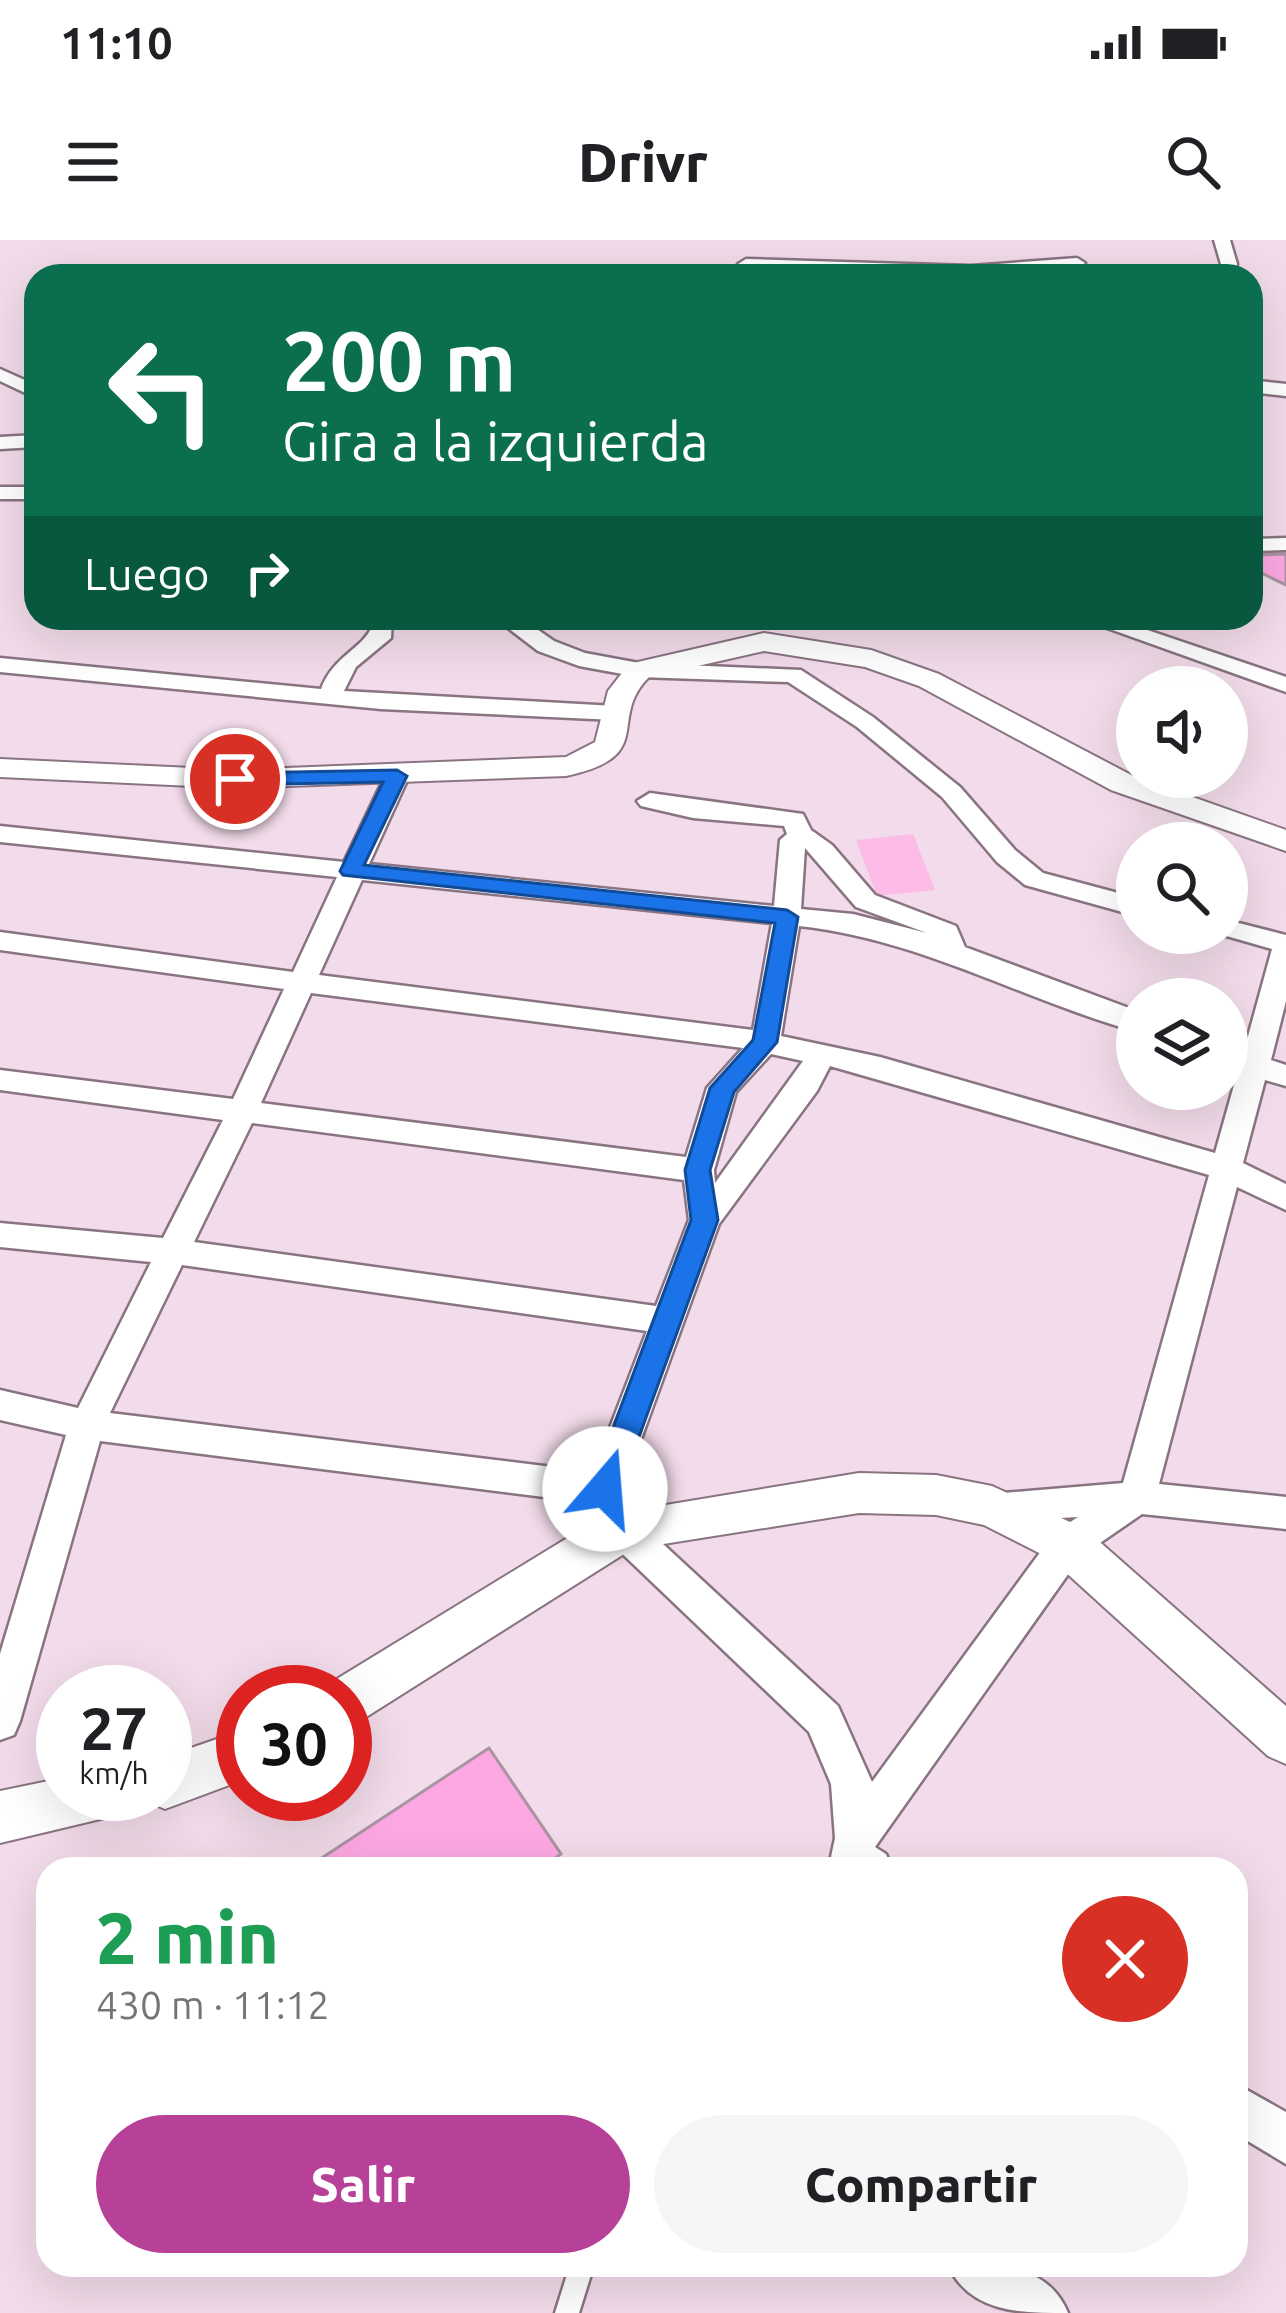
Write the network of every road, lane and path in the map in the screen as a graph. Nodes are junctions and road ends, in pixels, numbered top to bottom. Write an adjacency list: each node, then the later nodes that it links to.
1 (1014, 264): 2 (street)
2 (1068, 264)
3 (382, 630): 9 (street)
4 (528, 630): 7 (street)
5 (1125, 630): 8 (street)
6 (0, 665): 9 (street)
7 (639, 670): 10 (street); 16 (street); 18 (street)
8 (1286, 685)
9 (331, 696): 10 (street)
10 (615, 713): 12 (street)
11 (0, 768): 12 (street)
12 (397, 776): 17 (street)
13 (650, 801): 15 (street)
14 (0, 834): 17 (street)
15 (802, 838): 19 (street); 23 (street)
16 (1286, 841)
17 (351, 871): 19 (street); 24 (street)
18 (1116, 901)
19 (787, 917): 23 (street); 26 (street)
20 (1248, 935): 22 (street)
21 (0, 940): 24 (street)
22 (1286, 946): 28 (street)
23 (953, 954): 25 (street)
24 (301, 984): 26 (street); 30 (street)
25 (1116, 1014)
26 (765, 1042): 27 (street); 32 (street)
27 (821, 1054): 31 (street); 34 (street)
28 (1256, 1066): 31 (street)
29 (0, 1080): 30 (street)
30 (242, 1112): 32 (street); 36 (street)
31 (1226, 1168): 33 (street); 40 (street)
32 (698, 1170): 34 (street)
33 (1286, 1198)
34 (705, 1220): 37 (street)
35 (0, 1235): 36 (street)
36 (170, 1251): 37 (street); 39 (street)
37 (667, 1321): 42 (street)
38 (0, 1405): 39 (street)
39 (86, 1427): 42 (street); 46 (street)
40 (1137, 1498): 41 (street); 43 (street); 44 (street)
41 (992, 1506): 42 (street); 44 (street)
42 (613, 1509): 45 (street); 50 (street)
43 (1286, 1513)
44 (1068, 1544): 47 (street); 51 (street)
45 (372, 1683)
46 (0, 1721)
47 (1286, 1739)
48 (36, 1809): 49 (street)
49 (0, 1816)
50 (857, 1857)
51 (858, 1857)
52 (1248, 2116): 53 (street)
53 (1286, 2140)
54 (578, 2277): 56 (lane)
55 (990, 2277): 57 (street)
56 (567, 2313)
57 (1043, 2313)

